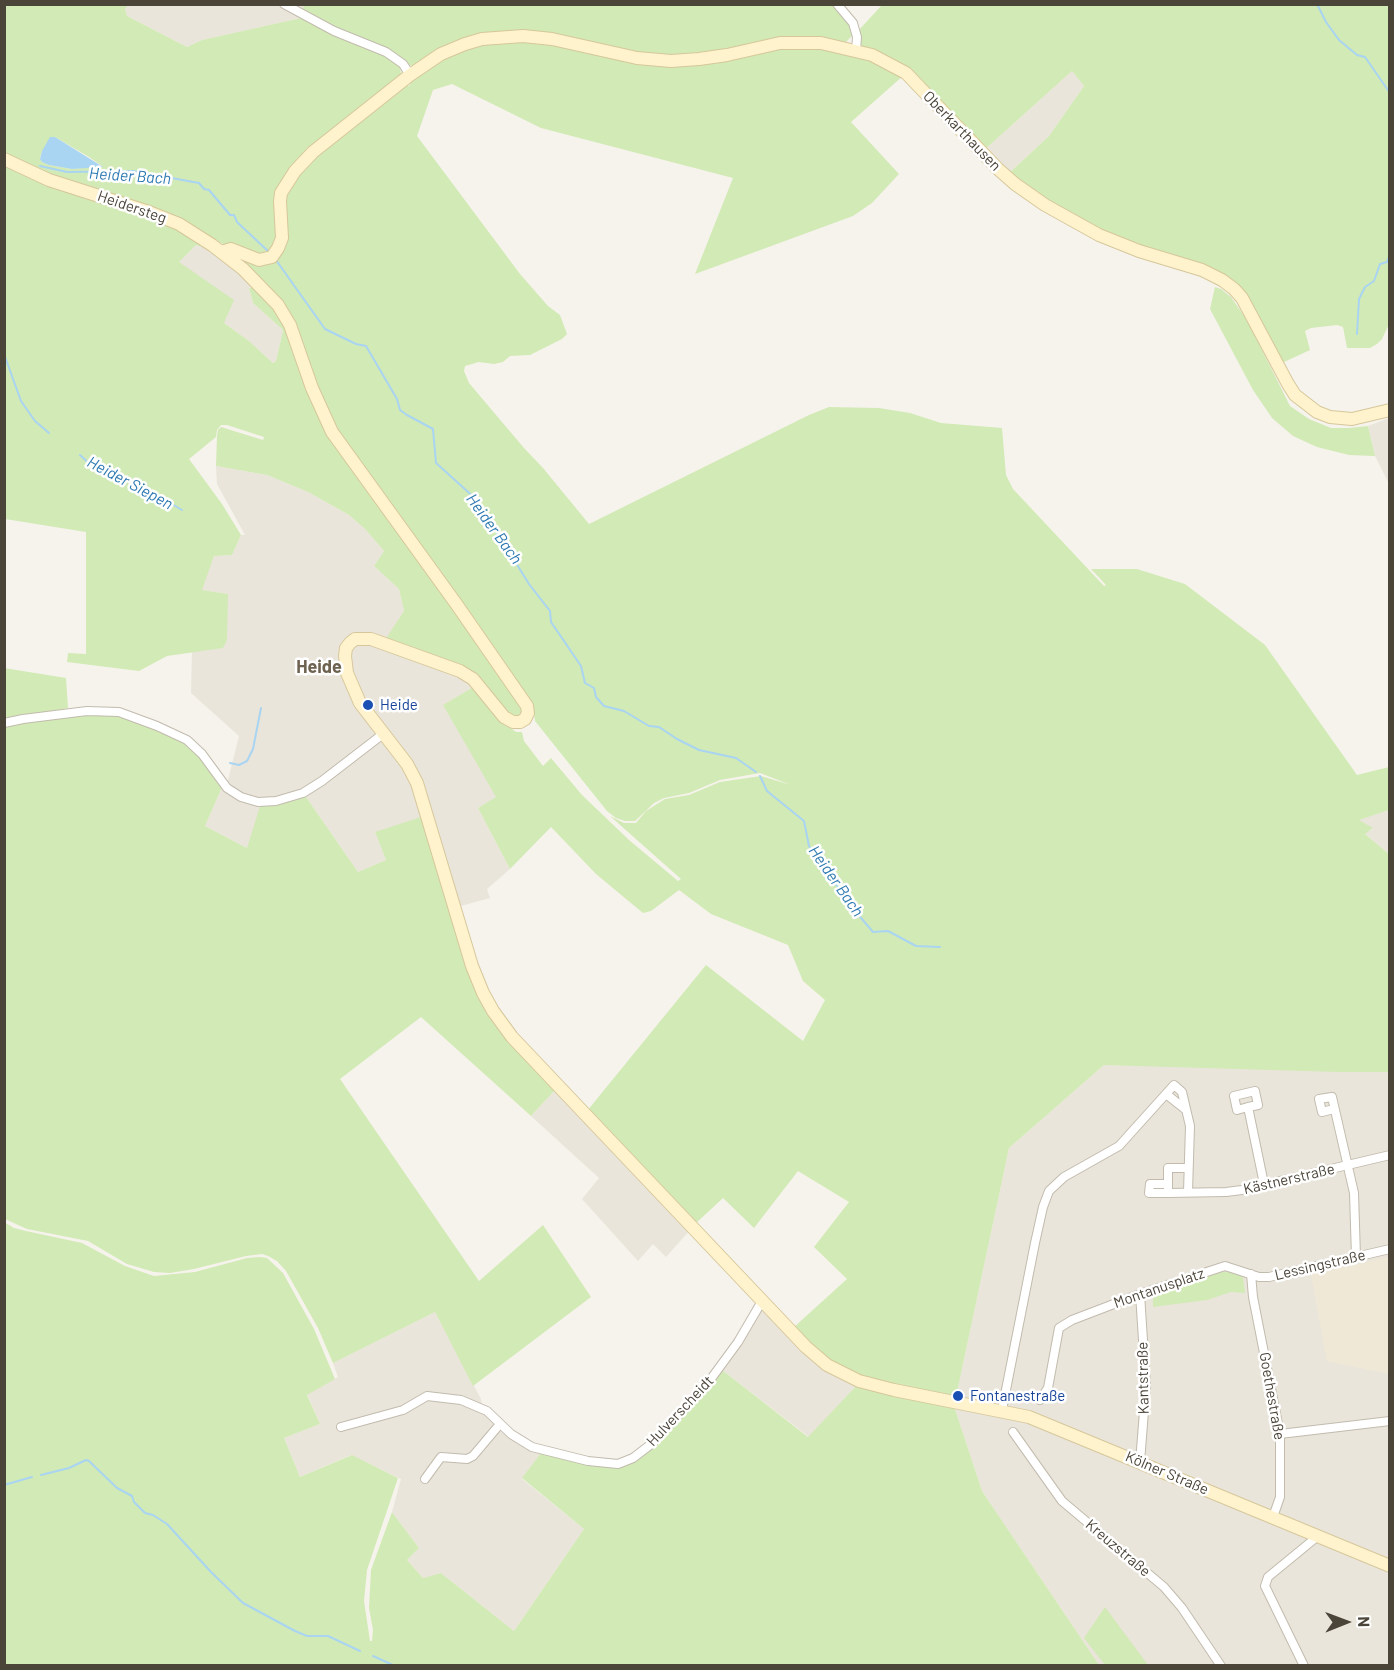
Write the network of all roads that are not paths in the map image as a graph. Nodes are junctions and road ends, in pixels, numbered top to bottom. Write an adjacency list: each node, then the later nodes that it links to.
1 (284, 4): 4 (street)
2 (837, 4): 3 (street)
3 (856, 51): 4 (main road, Oberkarthausen); 7 (main road, Oberkarthausen)
4 (410, 75): 6 (main road, Oberkarthausen)
5 (4, 159): 6 (main road, Heidersteg)
6 (221, 252): 9 (main road, Heidersteg)
7 (1389, 410)
8 (4, 723): 9 (street)
9 (383, 734): 21 (main road, Kölner Straße)
10 (1248, 1107): 15 (street)
11 (1334, 1109): 13 (street)
12 (1389, 1155): 13 (street, Kästnerstraße)
13 (1348, 1166): 15 (street, Kästnerstraße); 18 (street)
14 (1188, 1168): 16 (street); 16 (street, Kästnerstraße); 23 (street)
15 (1264, 1184): 16 (street, Kästnerstraße)
16 (1188, 1192)
17 (1389, 1249): 18 (street, Lessingstraße)
18 (1356, 1257): 19 (street, Lessingstraße)
19 (1251, 1274): 20 (street, Montanusplatz); 28 (street, Goethestraße)
20 (1140, 1294): 22 (street, Montanusplatz); 29 (street, Kantstraße)
21 (762, 1300): 23 (main road, Kölner Straße); 25 (street, Hulverscheidt)
22 (1040, 1400)
23 (1002, 1410): 29 (main road, Kölner Straße)
24 (1389, 1421): 28 (street)
25 (500, 1424): 26 (street, Hulverscheidt); 30 (street)
26 (341, 1427)
27 (1013, 1432): 34 (street, Kreuzstraße)
28 (1281, 1434): 31 (street, Goethestraße)
29 (1140, 1462): 31 (main road, Kölner Straße)
30 (425, 1479)
31 (1273, 1517): 32 (main road, Kölner Straße)
32 (1318, 1536): 33 (main road, Kölner Straße); 35 (street)
33 (1389, 1566)
34 (1221, 1665)
35 (1304, 1665)

